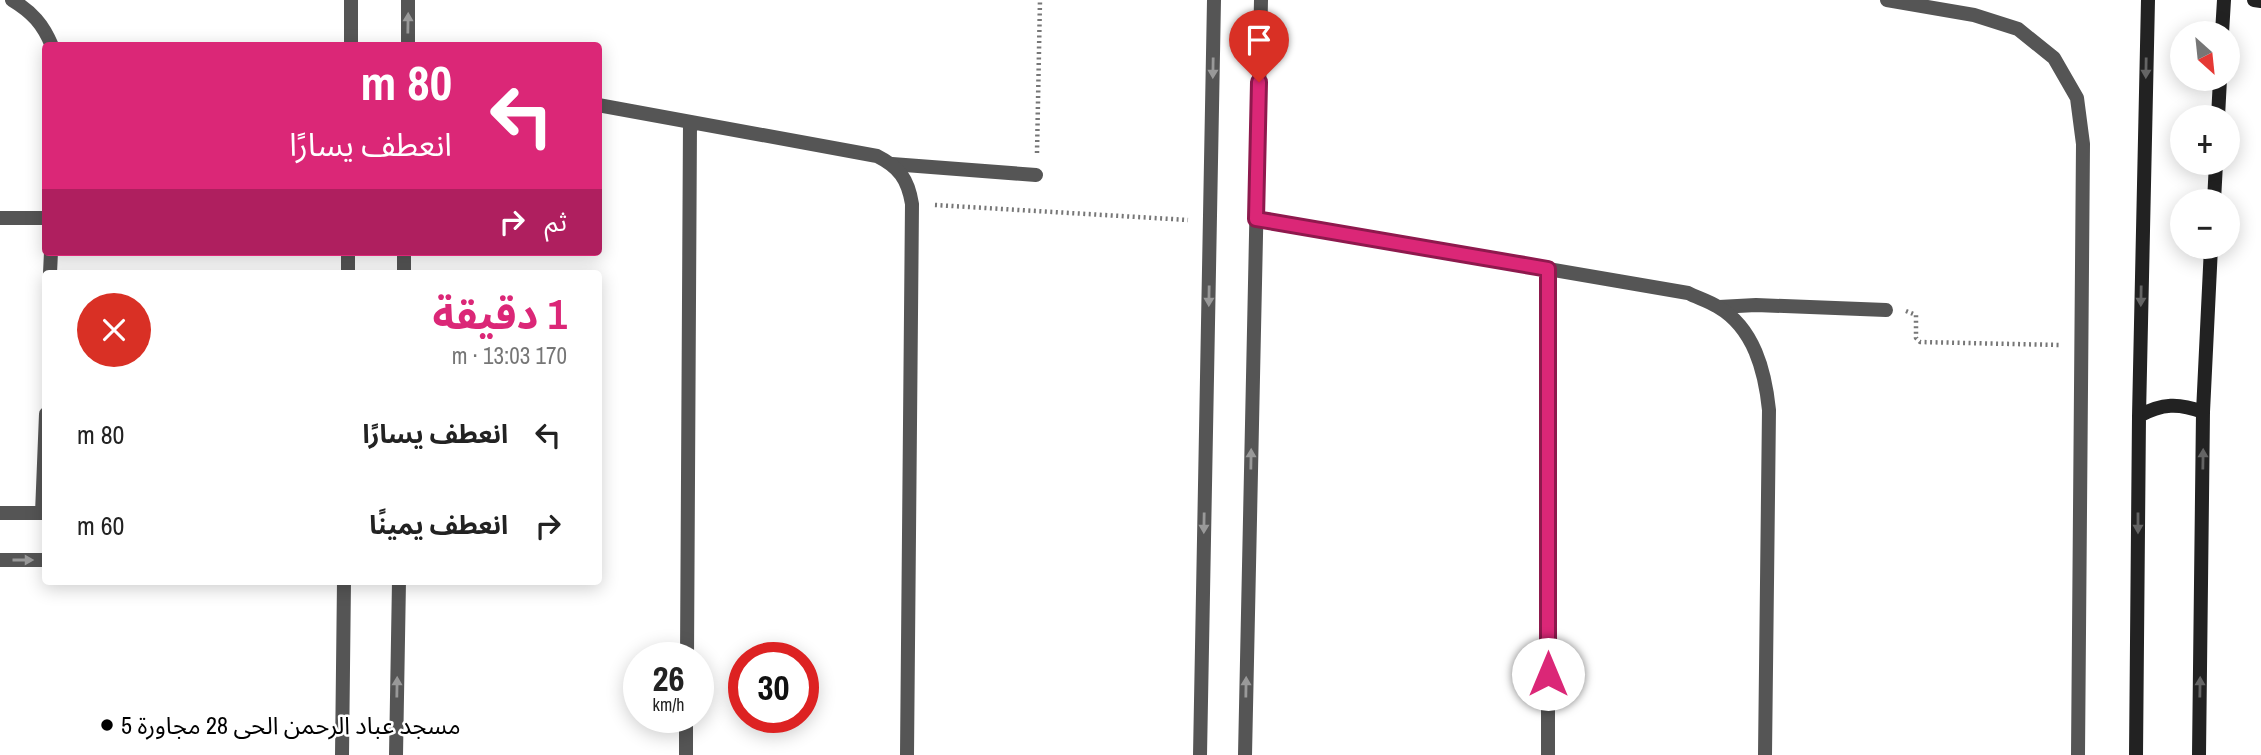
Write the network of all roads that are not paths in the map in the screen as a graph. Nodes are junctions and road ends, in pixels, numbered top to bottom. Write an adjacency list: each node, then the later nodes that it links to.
1 (12, 0): 11 (street)
2 (351, 0): 14 (street)
3 (408, 0): 15 (street, one-way to 3)
4 (1214, 0): 41 (street, one-way to 41)
5 (1261, 0): 22 (street)
6 (1887, 0): 45 (street)
7 (2147, 0): 28 (street, one-way to 28)
8 (2224, 0): 12 (street)
9 (2254, 0): 10 (street)
10 (2261, 1)
11 (29, 5): 13 (street)
12 (2223, 21)
13 (50, 42)
14 (351, 42)
15 (408, 42)
16 (602, 106): 17 (street)
17 (690, 122): 18 (street); 35 (street)
18 (892, 164): 19 (street); 40 (street)
19 (1036, 174)
20 (0, 218): 21 (street)
21 (42, 218)
22 (1256, 219): 24 (street); 42 (street, one-way to 22)
23 (2210, 259): 27 (street)
24 (1548, 269): 25 (street); 43 (street)
25 (1719, 307): 26 (street); 44 (street)
26 (1886, 310)
27 (2203, 412): 28 (street); 47 (street, one-way to 27)
28 (2139, 416): 46 (street, one-way to 46)
29 (0, 513): 30 (street)
30 (42, 513)
31 (0, 560): 32 (street, one-way to 32)
32 (42, 560)
33 (399, 585): 38 (street, one-way to 33)
34 (344, 586): 37 (street)
35 (687, 642)
36 (686, 733): 39 (street)
37 (342, 755)
38 (396, 755)
39 (686, 755)
40 (907, 755)
41 (1200, 755)
42 (1245, 755)
43 (1548, 755)
44 (1765, 755)
45 (2078, 755)
46 (2136, 755)
47 (2199, 755)

